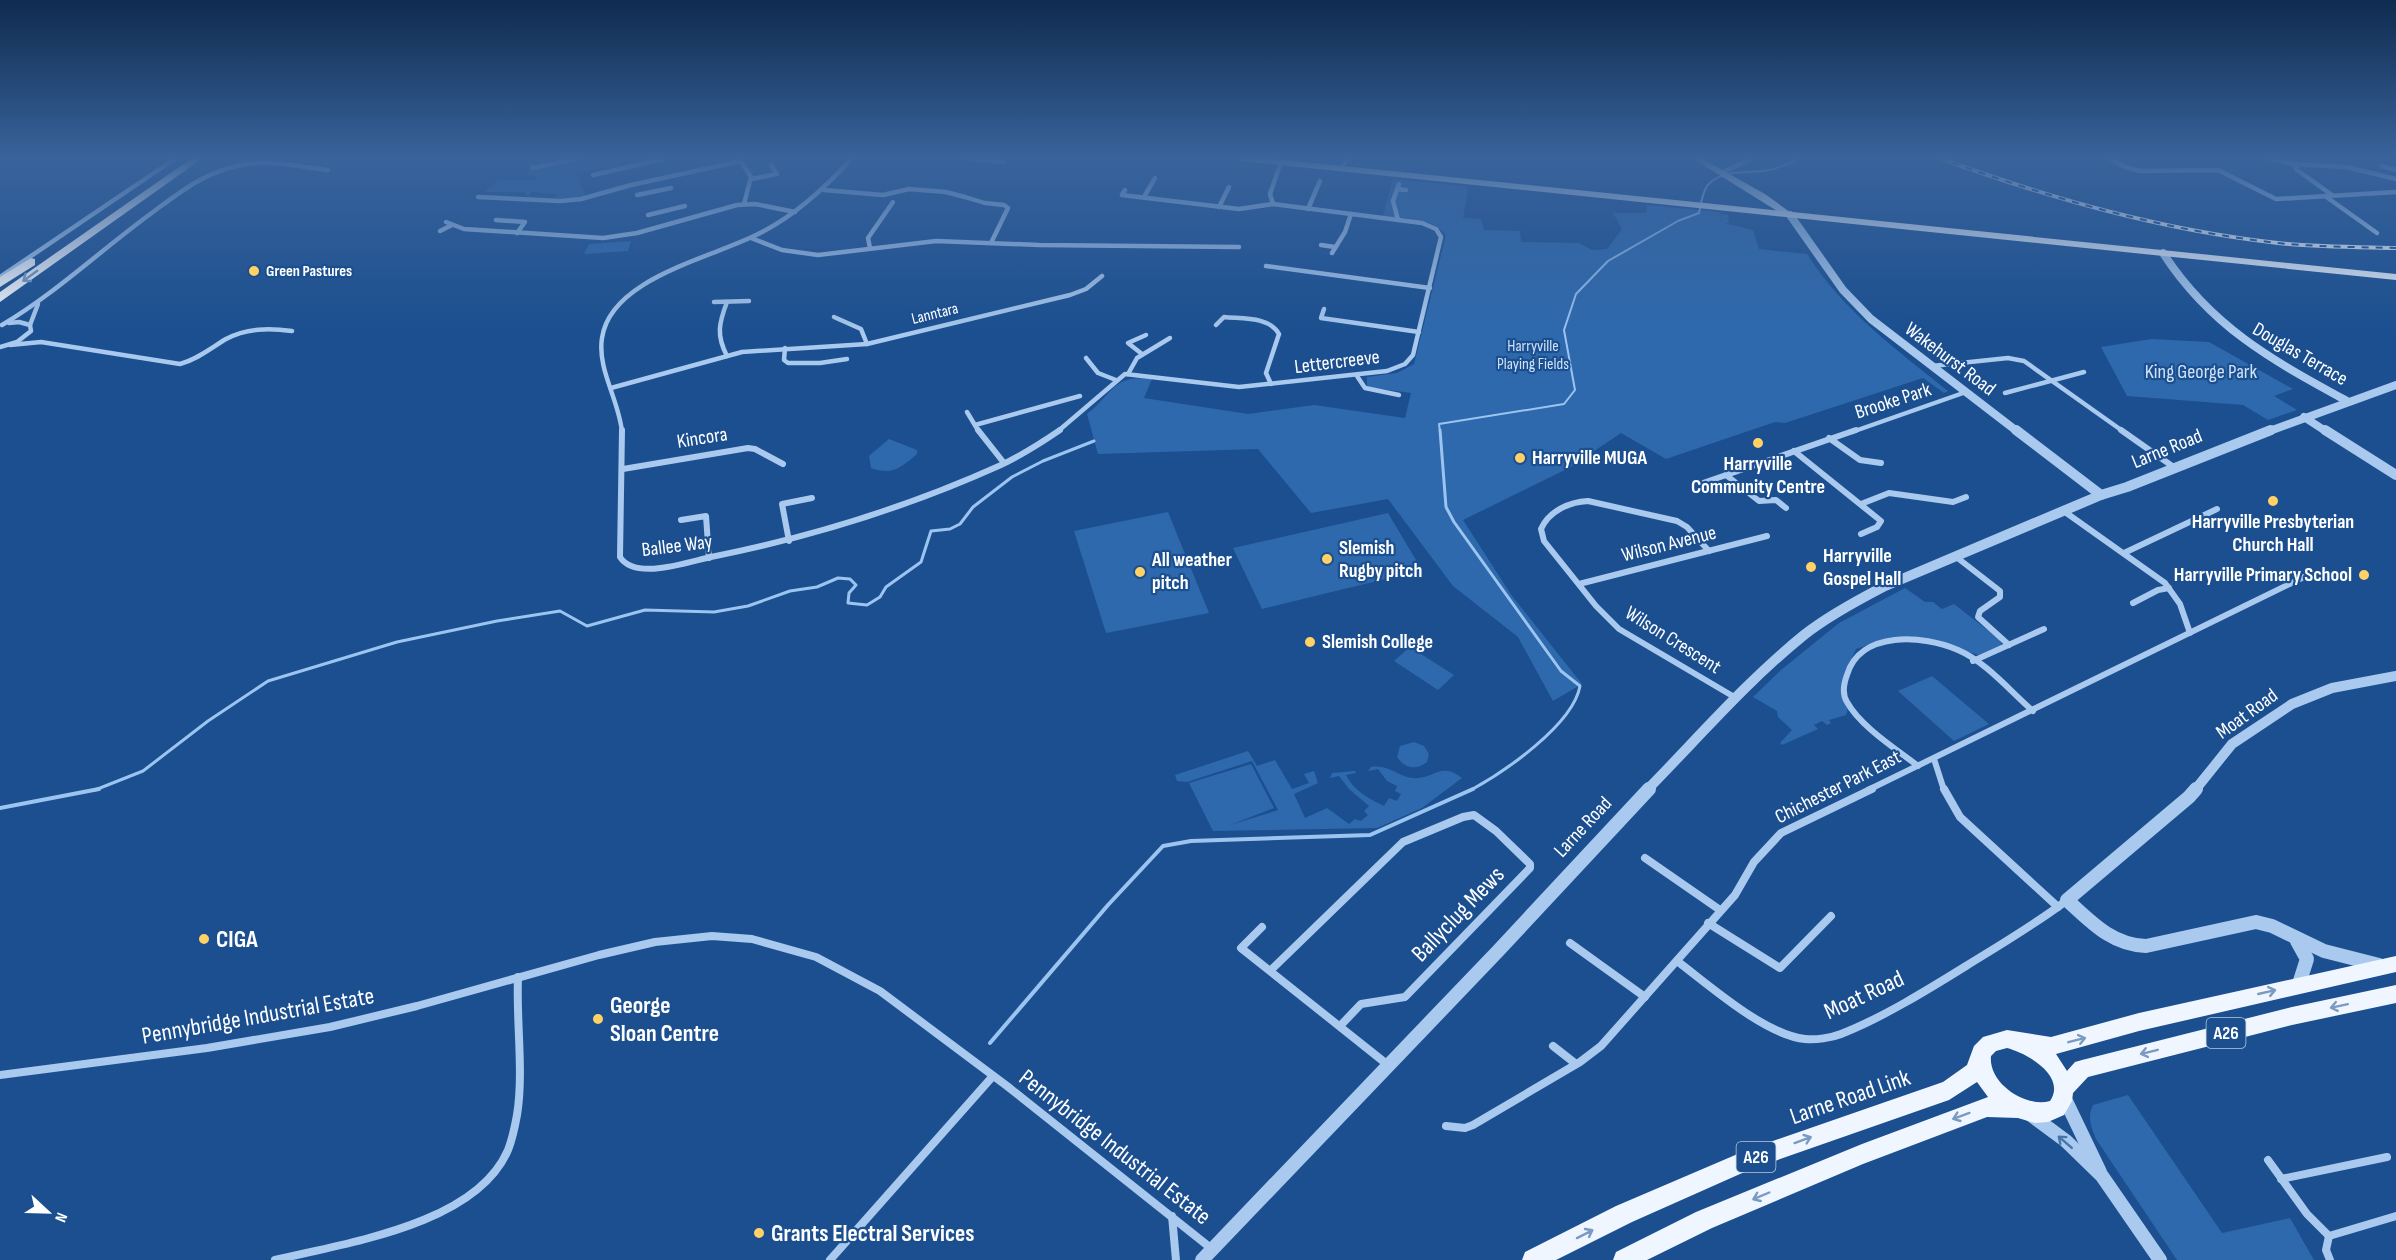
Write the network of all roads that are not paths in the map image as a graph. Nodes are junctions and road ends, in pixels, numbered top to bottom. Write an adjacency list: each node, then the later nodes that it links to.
1 (89, 217): 37 (street)
2 (97, 217): 39 (highway)
3 (115, 217): 43 (highway, one-way to 43)
4 (146, 217): 44 (street)
5 (661, 217): 20 (street)
6 (696, 217): 20 (street)
7 (787, 217): 25 (street, Ballee Way)
8 (883, 217): 30 (street)
9 (1004, 217): 26 (street)
10 (1350, 217): 31 (street)
11 (1373, 217): 17 (street, Lettercreeve)
12 (1397, 217): 17 (street)
13 (1792, 217): 21 (street, Wakehurst Road)
14 (1812, 217): 21 (main road); 34 (main road)
15 (2354, 217): 24 (street)
16 (496, 220): 23 (street)
17 (1398, 220): 41 (street, Lettercreeve)
18 (446, 222): 19 (street)
19 (452, 225): 22 (street); 23 (street)
20 (666, 225): 23 (street)
21 (1801, 226): 66 (street, Wakehurst Road)
22 (440, 231)
23 (517, 233)
24 (2377, 233)
25 (751, 238): 30 (street); 74 (street, Ballee Way)
26 (991, 243): 28 (street); 30 (street)
27 (1321, 245): 31 (street)
28 (1229, 247): 29 (street); 33 (street)
29 (1239, 247)
30 (870, 248)
31 (1335, 248): 32 (street)
32 (1332, 253)
33 (1229, 254)
34 (2163, 254): 38 (main road); 79 (street, Douglas Terrace)
35 (1266, 266): 41 (street)
36 (1102, 276): 40 (street, Lanntara)
37 (0, 277)
38 (2396, 277)
39 (0, 283)
40 (1088, 288): 42 (street); 58 (street, Lanntara)
41 (1430, 288): 54 (street, Lettercreeve)
42 (1096, 290)
43 (0, 298)
44 (40, 301): 50 (street); 51 (street)
45 (749, 301): 47 (street)
46 (714, 302): 47 (street)
47 (727, 302): 63 (street)
48 (1324, 309): 54 (street, Lettercreeve)
49 (834, 317): 58 (street)
50 (1, 325): 51 (street)
51 (31, 326): 57 (street); 59 (street)
52 (1216, 326): 72 (street, Lettercreeve)
53 (292, 331): 57 (street)
54 (1419, 332): 69 (street, Lettercreeve)
55 (1146, 335): 62 (street)
56 (1170, 338): 62 (street)
57 (41, 342): 59 (street)
58 (867, 344): 61 (street, Lanntara)
59 (10, 345): 60 (street)
60 (1, 347)
61 (785, 348): 63 (street, Lanntara); 65 (street)
62 (1142, 354): 68 (street)
63 (727, 356): 74 (street, Lanntara)
64 (1086, 358): 70 (street)
65 (847, 359)
66 (1932, 366): 71 (street); 75 (street, Wakehurst Road)
67 (2084, 372): 71 (street)
68 (1128, 374): 70 (street, Ballee Way); 72 (street, Lettercreeve)
69 (1357, 376): 72 (street, Lettercreeve); 77 (street)
70 (1116, 380): 85 (street, Ballee Way)
71 (2054, 380): 76 (street); 88 (street)
72 (1271, 384)
73 (2395, 386): 79 (street, Larne Road)
74 (611, 388): 89 (street, Ballee Way)
75 (1966, 392): 83 (street, Brooke Park); 93 (street, Wakehurst Road)
76 (2005, 393)
77 (1399, 395)
78 (1080, 396): 82 (street)
79 (2347, 401): 81 (street, Larne Road)
80 (967, 412): 82 (street)
81 (2304, 417): 88 (street, Larne Road); 91 (street)
82 (975, 425): 85 (street)
83 (1829, 438): 84 (street, Brooke Park); 86 (street, Brooke Park)
84 (1794, 451): 90 (street, Brooke Park); 96 (street)
85 (1004, 463): 103 (street, Ballee Way)
86 (1881, 463)
87 (783, 464): 89 (street, Kincora)
88 (2175, 468): 93 (street, Larne Road)
89 (623, 469): 107 (street, Ballee Way)
90 (1726, 475): 92 (street, Brooke Park); 97 (street)
91 (2396, 475)
92 (1703, 483)
93 (2101, 495): 99 (street, Larne Road)
94 (1966, 497): 96 (street)
95 (812, 498): 103 (street)
96 (1861, 504): 101 (street)
97 (1786, 508)
98 (2217, 509): 105 (street)
99 (2065, 512): 105 (street); 106 (street, Larne Road)
100 (681, 520): 107 (street)
101 (1861, 534)
102 (1767, 536): 104 (street, Wilson Avenue)
103 (789, 541): 107 (street, Ballee Way)
104 (1709, 551): 109 (street, Wilson Avenue); 109 (street, Wilson Crescent)
105 (2124, 553): 110 (street)
106 (1955, 556): 114 (street); 117 (street, Larne Road)
107 (709, 558)
108 (2308, 575): 113 (street, Chichester Park East)
109 (1579, 584): 117 (street, Wilson Crescent)
110 (2169, 588): 111 (street); 113 (street)
111 (2133, 603)
112 (2044, 629): 114 (street)
113 (2190, 633): 118 (street, Chichester Park East)
114 (2009, 645): 115 (street)
115 (1973, 661): 118 (street); 120 (street)
116 (2396, 676): 122 (street, Moat Road)
117 (1736, 698): 141 (street, Larne Road)
118 (2033, 711): 119 (street, Chichester Park East)
119 (1934, 759): 120 (street, Chichester Park East); 122 (street)
120 (1918, 766): 123 (street, Chichester Park East)
121 (1645, 858): 123 (street)
122 (2062, 904): 127 (street); 129 (street, Moat Road)
123 (1720, 910): 125 (street, Chichester Park East)
124 (1831, 916): 125 (street)
125 (1708, 923): 129 (street, Chichester Park East)
126 (1262, 927): 131 (street)
127 (2295, 938): 130 (street); 133 (street)
128 (1570, 943): 135 (street)
129 (1677, 961): 135 (street, Chichester Park East)
130 (2390, 965): 133 (main road, A26)
131 (1271, 970): 136 (street); 136 (street, Ballyclug Mews)
132 (518, 977): 142 (street, Pennybridge Industrial Estate); 143 (street, Pennybridge Industrial Estate); 155 (street)
133 (2299, 984): 137 (main road, A26, one-way to 133)
134 (2396, 994): 144 (main road, A26, one-way to 144)
135 (1645, 997): 140 (street, Chichester Park East)
136 (1341, 1025): 141 (street)
137 (2020, 1042): 139 (main road, A26); 144 (main road)
138 (1553, 1046): 140 (street)
139 (1980, 1062): 145 (main road); 158 (main road, Larne Road Link / A26, one-way to 139)
140 (1576, 1064): 146 (street, Chichester Park East)
141 (1389, 1065): 154 (street, Larne Road)
142 (0, 1075)
143 (993, 1076): 151 (street, Pennybridge Industrial Estate); 156 (street, Pennybridge Industrial Estate)
144 (2064, 1092): 145 (main road, A26); 149 (street)
145 (2022, 1110): 149 (street, one-way to 145); 159 (main road, A26, one-way to 159)
146 (1446, 1126)
147 (2387, 1157): 150 (street)
148 (2268, 1160): 150 (street)
149 (2102, 1176): 160 (street)
150 (2281, 1179): 153 (street)
151 (1172, 1215): 154 (street, Pennybridge Industrial Estate); 157 (street)
152 (2396, 1216): 153 (street)
153 (2329, 1236): 161 (street)
154 (1207, 1256)
155 (275, 1260)
156 (830, 1260)
157 (1176, 1260)
158 (1533, 1260)
159 (1624, 1260)
160 (2160, 1260)
161 (2330, 1260)

